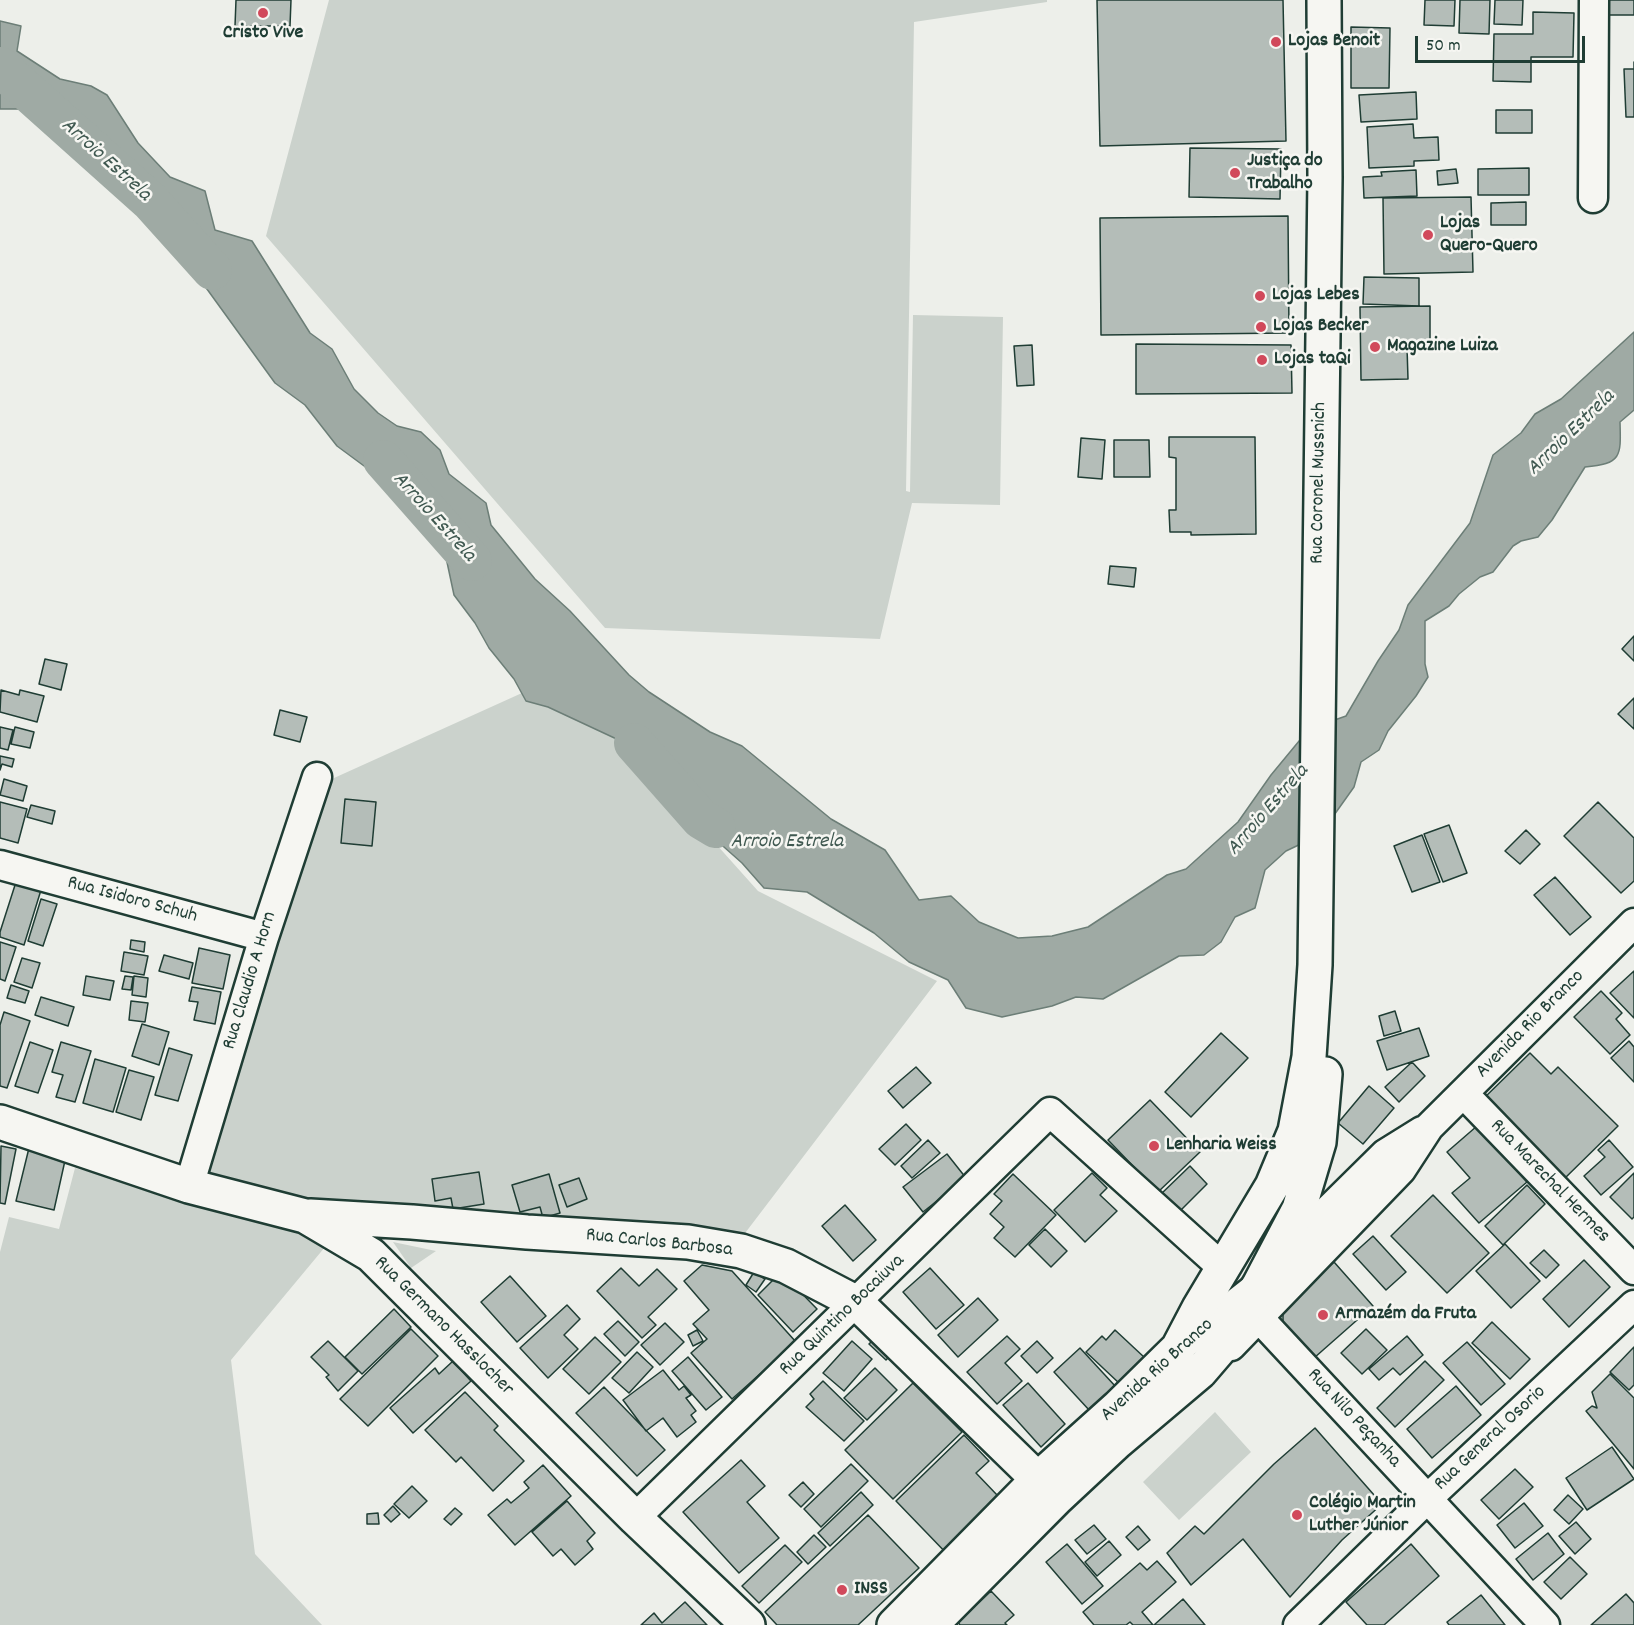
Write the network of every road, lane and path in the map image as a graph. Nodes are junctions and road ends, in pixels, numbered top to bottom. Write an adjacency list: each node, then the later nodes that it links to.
1 (1324, 0): 8 (main road, Rua Coronel Mussnich)
2 (1594, 0): 3 (street)
3 (1593, 198)
4 (317, 777): 7 (street, Rua Claudio A Horn)
5 (0, 865): 7 (street, Rua Isidoro Schuh)
6 (1634, 923): 9 (street, Avenida Rio Branco)
7 (264, 937): 12 (street, Rua Claudio A Horn)
8 (1315, 962): 16 (main road, Rua Coronel Mussnich); 18 (main road, Rua Coronel Mussnich)
9 (1463, 1093): 11 (street, Avenida Rio Branco); 17 (street, Rua Marechal Hermes)
10 (0, 1122): 12 (main road, Rua Germano Hasslocher)
11 (1429, 1127): 18 (street, Avenida Rio Branco); 21 (street, Avenida Rio Branco)
12 (189, 1186): 13 (main road, Rua Germano Hasslocher)
13 (305, 1216): 14 (main road, Rua Carlos Barbosa); 15 (main road, Rua Germano Hasslocher)
14 (412, 1222): 15 (main road); 19 (main road, Rua Carlos Barbosa)
15 (371, 1255): 25 (main road, Rua Germano Hasslocher)
16 (1223, 1268): 19 (street, Rua Quintino Bocaiuva); 22 (main road, Rua Coronel Mussnich)
17 (1634, 1270)
18 (1259, 1285): 22 (main road, Rua Coronel Mussnich)
19 (857, 1303): 23 (main road, Rua Carlos Barbosa); 25 (street, Rua Quintino Bocaiuva)
20 (1634, 1305): 24 (street, Rua General Osorio)
21 (1259, 1318): 22 (street, Avenida Rio Branco); 24 (street, Rua Nilo Peçanha)
22 (1189, 1360): 23 (main road, Avenida Rio Branco)
23 (1048, 1488): 27 (main road, Avenida Rio Branco); 28 (main road, Avenida Rio Branco)
24 (1427, 1499): 29 (street, Rua General Osorio); 30 (street, Rua Nilo Peçanha)
25 (635, 1518): 26 (main road, Rua Germano Hasslocher)
26 (748, 1625)
27 (894, 1625)
28 (931, 1625)
29 (1298, 1625)
30 (1545, 1625)

